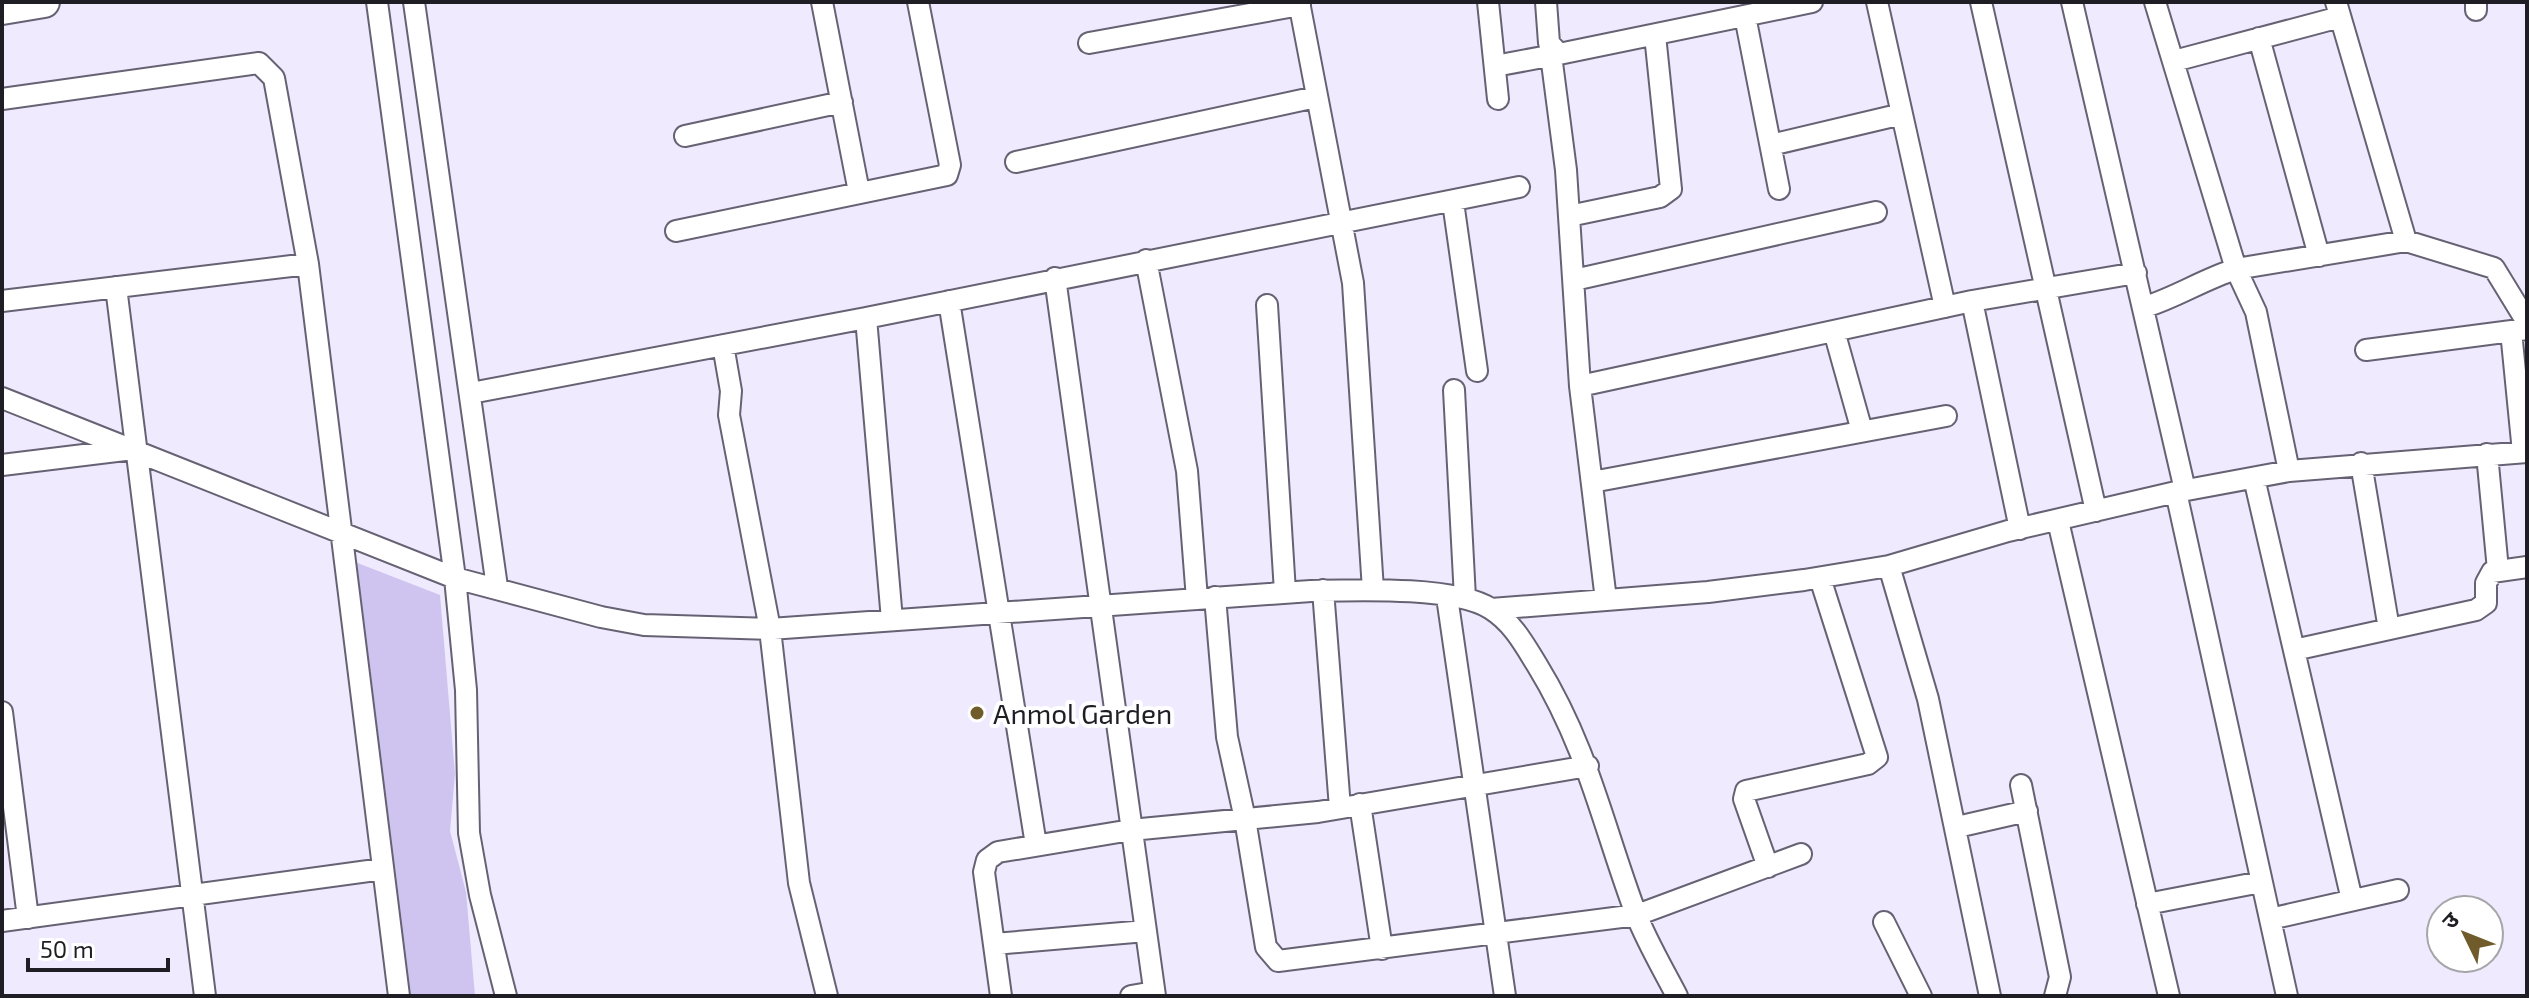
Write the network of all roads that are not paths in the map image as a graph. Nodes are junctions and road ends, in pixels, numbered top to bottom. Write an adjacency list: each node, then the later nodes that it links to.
1 (44, 2): 14 (highway)
2 (377, 2): 83 (street)
3 (414, 2): 63 (street)
4 (822, 2): 26 (street)
5 (918, 2): 33 (street)
6 (1488, 2): 22 (street)
7 (1546, 2): 20 (street)
8 (1812, 2): 16 (street)
9 (1877, 2): 27 (street)
10 (1981, 2): 48 (street)
11 (2072, 2): 44 (street)
12 (2155, 2): 21 (street)
13 (1300, 3): 19 (street); 23 (street)
14 (2, 9)
15 (2338, 9): 18 (street); 39 (street)
16 (1745, 16): 17 (street); 29 (street)
17 (1655, 35): 20 (street); 36 (street)
18 (2259, 38): 21 (street); 40 (street)
19 (1089, 43)
20 (1555, 54): 22 (street); 36 (street)
21 (2174, 61): 43 (street)
22 (1495, 66): 25 (street)
23 (1316, 97): 30 (street); 37 (street)
24 (2, 99): 42 (street)
25 (1498, 99)
26 (842, 102): 28 (street); 33 (street)
27 (1902, 114): 29 (street); 53 (street)
28 (685, 136)
29 (1771, 145): 32 (street)
30 (1016, 162)
31 (1519, 187): 34 (street)
32 (1779, 189)
33 (859, 192): 38 (street)
34 (1453, 202): 37 (street); 60 (street)
35 (1876, 212): 46 (street)
36 (1569, 216): 46 (street)
37 (1340, 222): 41 (street); 87 (street)
38 (676, 231)
39 (2406, 241): 40 (street); 56 (street)
40 (2319, 256): 43 (street)
41 (1146, 260): 45 (street); 89 (street)
42 (308, 264): 47 (street); 79 (street)
43 (2236, 269): 54 (street); 72 (street)
44 (2136, 273): 48 (street); 54 (street)
45 (1055, 278): 50 (street); 92 (street)
46 (1574, 280): 61 (street)
47 (116, 287): 49 (street); 67 (street)
48 (2047, 287): 51 (street); 76 (street)
49 (2, 301)
50 (949, 301): 55 (street); 94 (street)
51 (1972, 301): 53 (street); 78 (street)
52 (1267, 305): 88 (street)
53 (1945, 307): 57 (street)
54 (2145, 307): 75 (street)
55 (866, 318): 58 (street); 95 (street)
56 (2522, 327): 59 (street); 68 (street)
57 (1834, 331): 61 (street); 66 (street)
58 (723, 345): 63 (street); 96 (street)
59 (2366, 350)
60 (1477, 371)
61 (1580, 386): 74 (street)
62 (1454, 390): 90 (street)
63 (471, 393): 85 (street)
64 (2, 398): 67 (street)
65 (1946, 416): 66 (street)
66 (1862, 431): 74 (street)
67 (136, 449): 71 (street); 79 (street); 114 (street)
68 (2525, 452): 69 (street)
69 (2487, 454): 70 (street); 82 (street)
70 (2361, 463): 72 (street); 97 (street)
71 (2, 465)
72 (2289, 471): 73 (street)
73 (2254, 478): 75 (street); 98 (street)
74 (1592, 482): 91 (street)
75 (2181, 491): 76 (street); 112 (street)
76 (2096, 511): 77 (street)
77 (2058, 521): 78 (street); 116 (street)
78 (2020, 529): 80 (street)
79 (342, 533): 83 (street); 111 (street)
80 (1889, 566): 84 (street); 106 (street)
81 (2527, 567): 82 (street)
82 (2498, 570): 97 (street)
83 (455, 578): 85 (street); 129 (street)
84 (1820, 578): 91 (street); 110 (street)
85 (497, 587): 96 (street)
86 (1323, 590): 87 (street); 88 (street); 103 (street)
87 (1373, 590): 90 (street)
88 (1285, 592): 89 (street)
89 (1206, 598): 92 (street); 105 (street)
90 (1456, 598): 93 (street); 102 (street)
91 (1606, 600): 93 (street)
92 (1100, 605): 94 (street); 107 (street)
93 (1491, 609): 100 (street)
94 (1001, 612): 95 (street); 108 (street)
95 (892, 620): 96 (street)
96 (770, 629): 130 (street)
97 (2389, 629): 98 (street)
98 (2294, 650): 115 (street)
99 (2, 712): 118 (street)
100 (1588, 766): 102 (street); 117 (street)
101 (2021, 785): 104 (street)
102 (1474, 788): 103 (street); 123 (street)
103 (1350, 806): 105 (street); 125 (street)
104 (2027, 811): 106 (street); 137 (street)
105 (1245, 819): 107 (street); 125 (street)
106 (1957, 827): 136 (street)
107 (1131, 830): 108 (street); 122 (street)
108 (1036, 845): 124 (street)
109 (1801, 854): 110 (street)
110 (1768, 867): 117 (street)
111 (383, 869): 114 (street); 128 (street)
112 (2261, 882): 116 (street); 119 (street)
113 (2398, 890): 115 (street)
114 (192, 895): 118 (street); 127 (street)
115 (2352, 900): 119 (street)
116 (2147, 904): 138 (street)
117 (1637, 915): 123 (street); 134 (street)
118 (28, 918): 120 (street)
119 (2270, 919): 139 (street)
120 (2, 921)
121 (1884, 922): 135 (street)
122 (1146, 931): 124 (street); 126 (street)
123 (1496, 935): 125 (street); 133 (street)
124 (994, 944): 131 (street)
125 (1382, 949)
126 (1154, 994): 132 (street)
127 (205, 996)
128 (399, 996)
129 (506, 996)
130 (827, 996)
131 (1001, 996)
132 (1131, 996)
133 (1505, 996)
134 (1677, 996)
135 (1921, 996)
136 (1990, 996)
137 (2055, 996)
138 (2169, 996)
139 (2287, 996)

